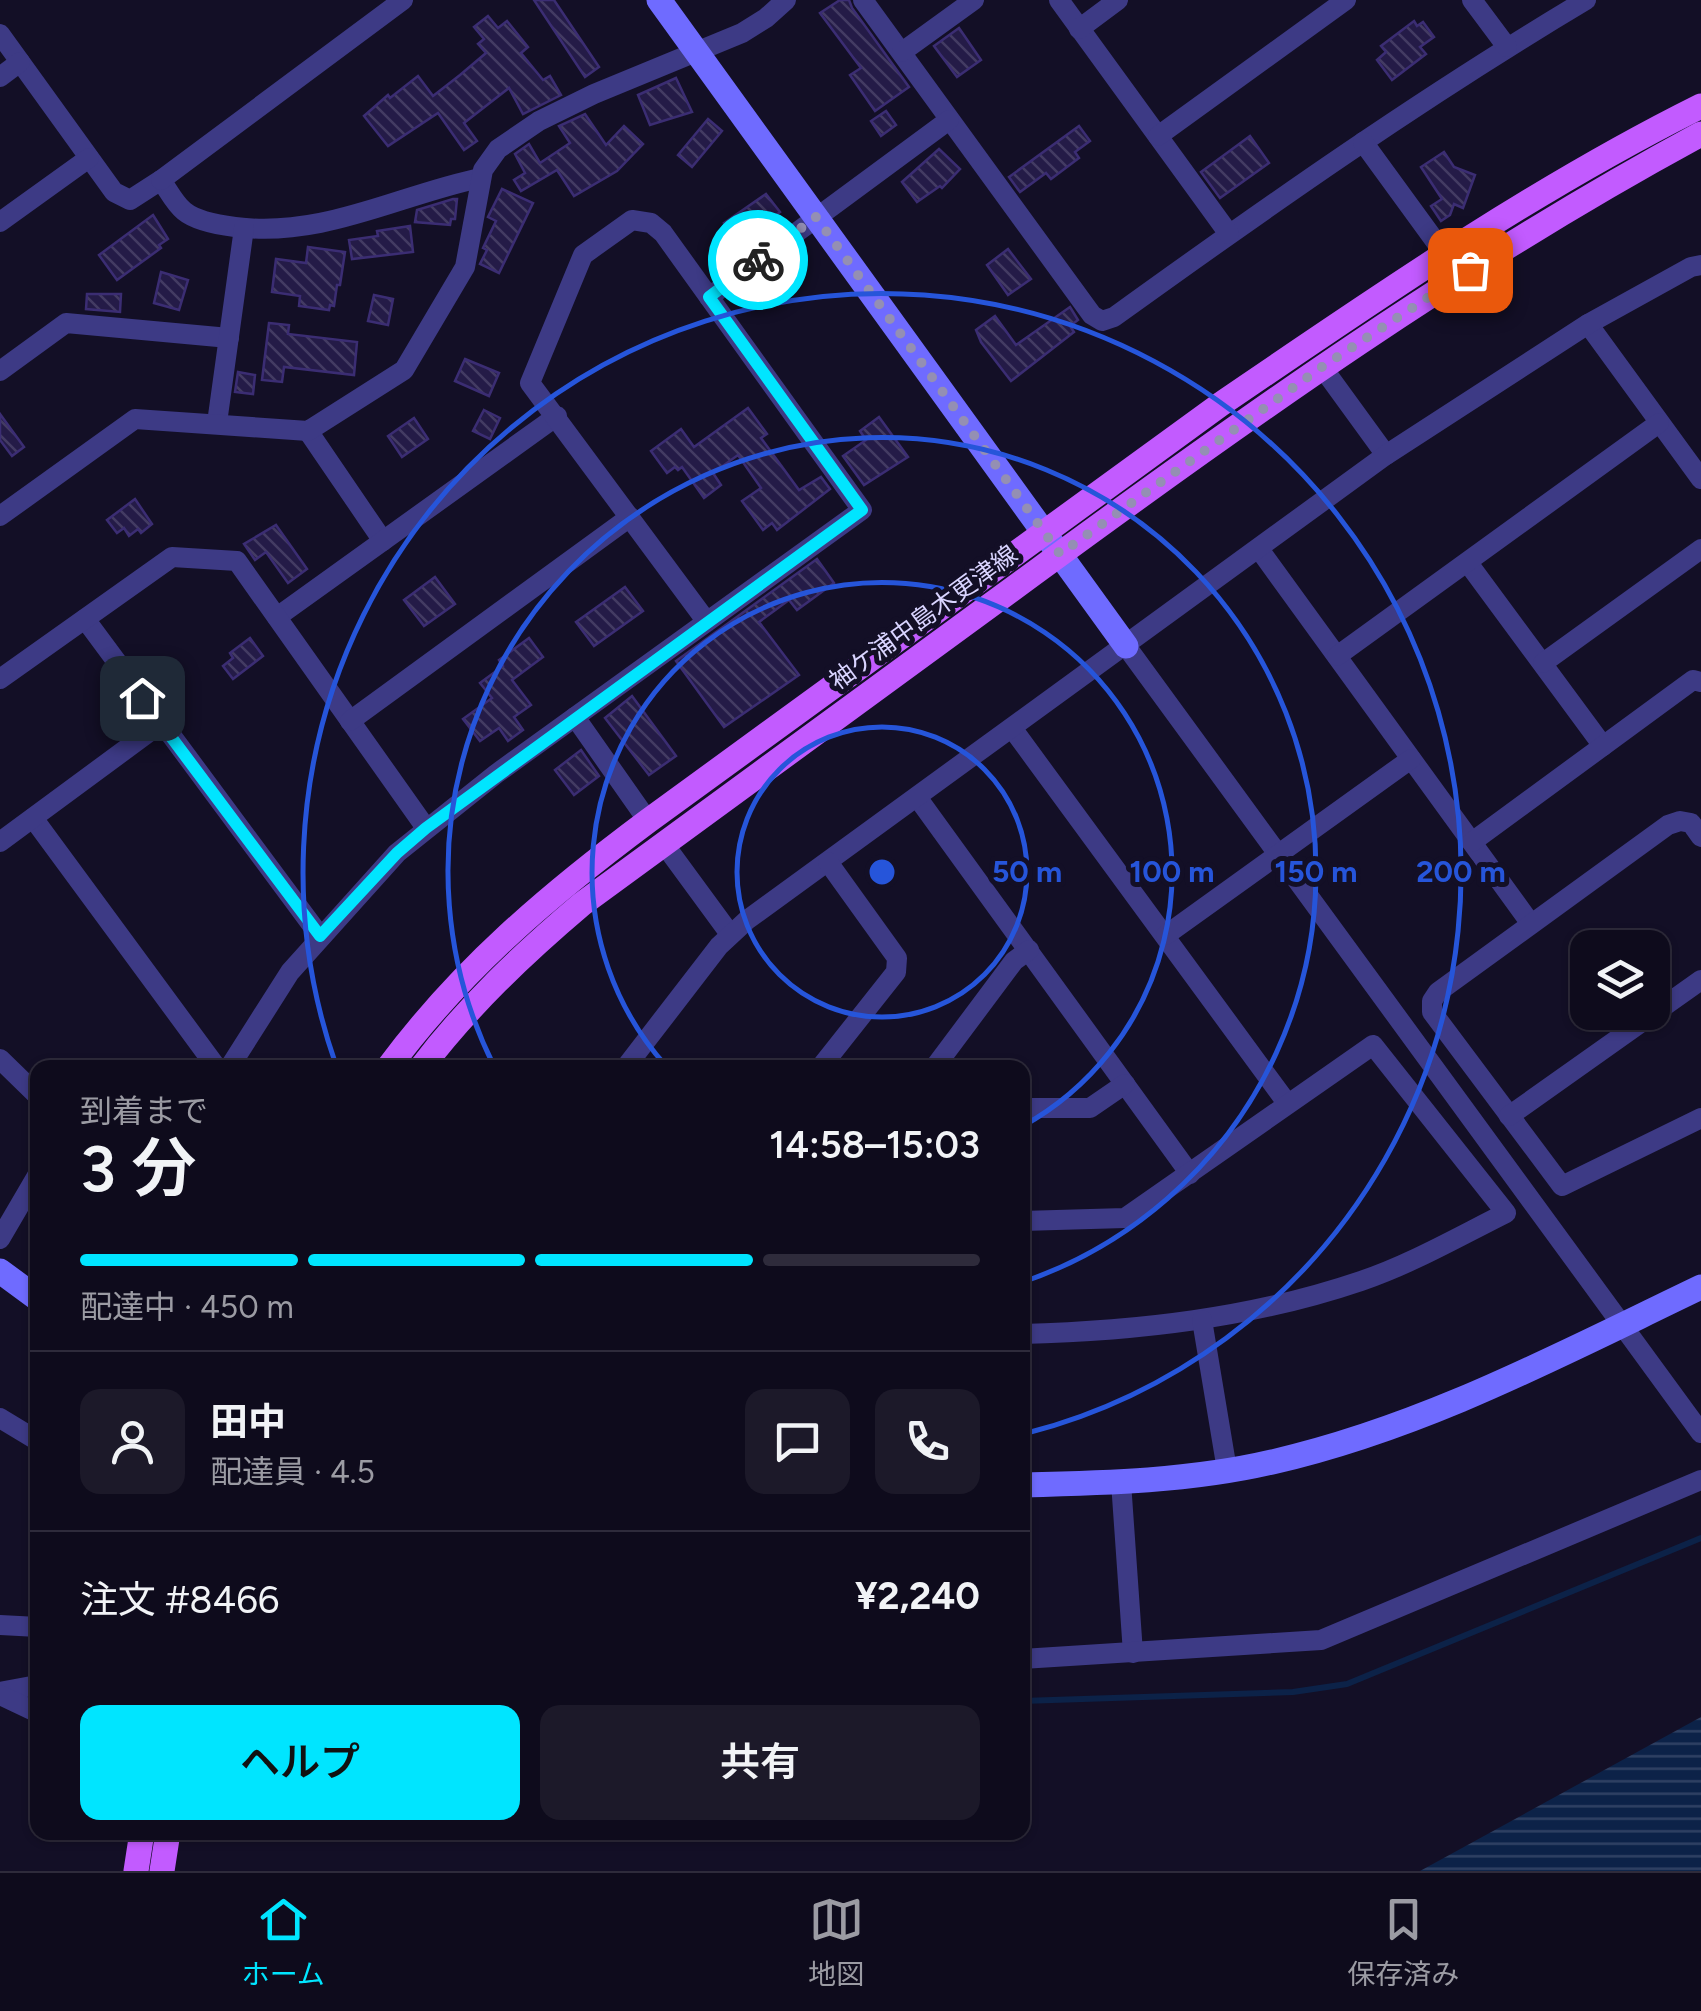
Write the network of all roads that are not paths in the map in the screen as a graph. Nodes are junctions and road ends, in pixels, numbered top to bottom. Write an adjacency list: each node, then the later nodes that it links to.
1 (404, 0): 25 (street)
2 (659, 0): 14 (street)
3 (786, 0): 14 (street)
4 (864, 0): 15 (street)
5 (974, 0): 15 (street)
6 (1058, 0): 11 (street)
7 (1118, 0): 11 (street)
8 (1346, 0): 21 (street)
9 (1472, 0): 13 (street)
10 (1586, 0): 13 (street)
11 (1080, 29): 21 (street)
12 (0, 34): 16 (street)
13 (1507, 47): 22 (street)
14 (697, 52): 24 (street); 26 (street)
15 (902, 52): 19 (street)
16 (20, 62): 17 (street); 23 (street)
17 (0, 77)
18 (1701, 106): 30 (main road, 袖ケ浦中島木更津線)
19 (949, 120): 26 (street); 29 (street)
20 (1701, 134): 35 (main road, 袖ケ浦中島木更津線)
21 (1158, 136): 29 (street)
22 (1363, 142): 29 (street); 30 (street)
23 (90, 158): 25 (street); 27 (street)
24 (480, 178): 28 (street); 40 (street)
25 (161, 180): 28 (street)
26 (816, 217): 32 (street); 47 (street)
27 (0, 222)
28 (244, 228): 34 (street)
29 (1229, 234)
30 (1446, 256): 47 (main road, 袖ケ浦中島木更津線)
31 (1701, 265): 33 (street)
32 (709, 297): 37 (street); 53 (street)
33 (1588, 324): 38 (street); 41 (street)
34 (229, 338): 36 (street); 39 (street)
35 (1322, 367): 41 (street); 47 (main road, 袖ケ浦中島木更津線)
36 (0, 372)
37 (556, 416): 45 (street); 46 (street)
38 (1659, 422): 42 (street); 50 (street)
39 (217, 423): 40 (street); 44 (street)
40 (308, 431): 46 (street)
41 (1386, 454): 48 (street)
42 (1701, 479)
43 (0, 488): 44 (street)
44 (6, 511)
45 (630, 517): 53 (street); 60 (street)
46 (383, 542): 51 (street)
47 (1053, 544): 54 (street); 67 (main road, 袖ケ浦中島木更津線); 72 (main road, 袖ケ浦中島木更津線)
48 (1259, 548): 54 (street); 55 (street)
49 (1701, 548): 56 (street)
50 (1468, 563): 55 (street); 56 (street)
51 (277, 618): 52 (street); 60 (street)
52 (85, 619): 57 (street); 61 (street)
53 (706, 622): 59 (street)
54 (1126, 646): 62 (street); 73 (street)
55 (1337, 656): 64 (street)
56 (1543, 663): 63 (street)
57 (0, 679)
58 (1701, 682): 63 (street)
59 (575, 717): 67 (street); 68 (street)
60 (350, 721): 68 (street)
61 (160, 724): 66 (street); 78 (street)
62 (1012, 728): 65 (street); 77 (street)
63 (1603, 746): 71 (street)
64 (1411, 759): 71 (street); 73 (street)
65 (917, 797): 74 (street); 79 (street)
66 (33, 818): 70 (street); 82 (street)
67 (648, 821): 84 (main road, 袖ケ浦中島木更津線)
68 (426, 828): 78 (street)
69 (1701, 837): 75 (street)
70 (0, 842)
71 (1472, 842): 75 (street)
72 (664, 844): 76 (street); 85 (main road, 袖ケ浦中島木更津線)
73 (1280, 854): 77 (street); 103 (street)
74 (828, 862): 76 (street); 87 (street)
75 (1531, 924): 93 (street)
76 (730, 934): 86 (street)
77 (1166, 935): 91 (street)
78 (320, 936): 83 (street)
79 (1030, 950): 88 (street); 89 (street)
80 (1701, 980): 93 (street)
81 (0, 1059): 90 (street)
82 (210, 1060)
83 (234, 1060)
84 (395, 1060)
85 (427, 1060)
86 (631, 1060)
87 (826, 1060)
88 (940, 1060)
89 (1125, 1084): 92 (street); 95 (street)
90 (30, 1088)
91 (1287, 1103): 95 (street); 102 (street)
92 (1030, 1108)
93 (1508, 1116): 94 (street)
94 (1701, 1118)
95 (1190, 1174): 97 (street)
96 (30, 1188): 98 (street)
97 (1030, 1221)
98 (0, 1239)
99 (0, 1271): 101 (street)
100 (1701, 1286): 103 (street)
101 (30, 1293)
102 (1202, 1320): 104 (street); 108 (street)
103 (1622, 1325): 106 (street); 108 (street)
104 (1030, 1334)
105 (0, 1418): 107 (street)
106 (1701, 1433)
107 (30, 1435)
108 (1227, 1470): 110 (street)
109 (1701, 1480): 114 (street)
110 (1121, 1482): 111 (street); 114 (street)
111 (1030, 1484)
112 (0, 1625): 113 (street)
113 (30, 1627)
114 (1133, 1653): 115 (street)
115 (1030, 1659)
116 (30, 1687): 117 (street)
117 (0, 1694): 118 (street)
118 (30, 1709)
119 (137, 1840): 122 (street)
120 (139, 1840): 123 (main road)
121 (167, 1840): 124 (main road)
122 (126, 1871)
123 (136, 1871)
124 (162, 1871)

